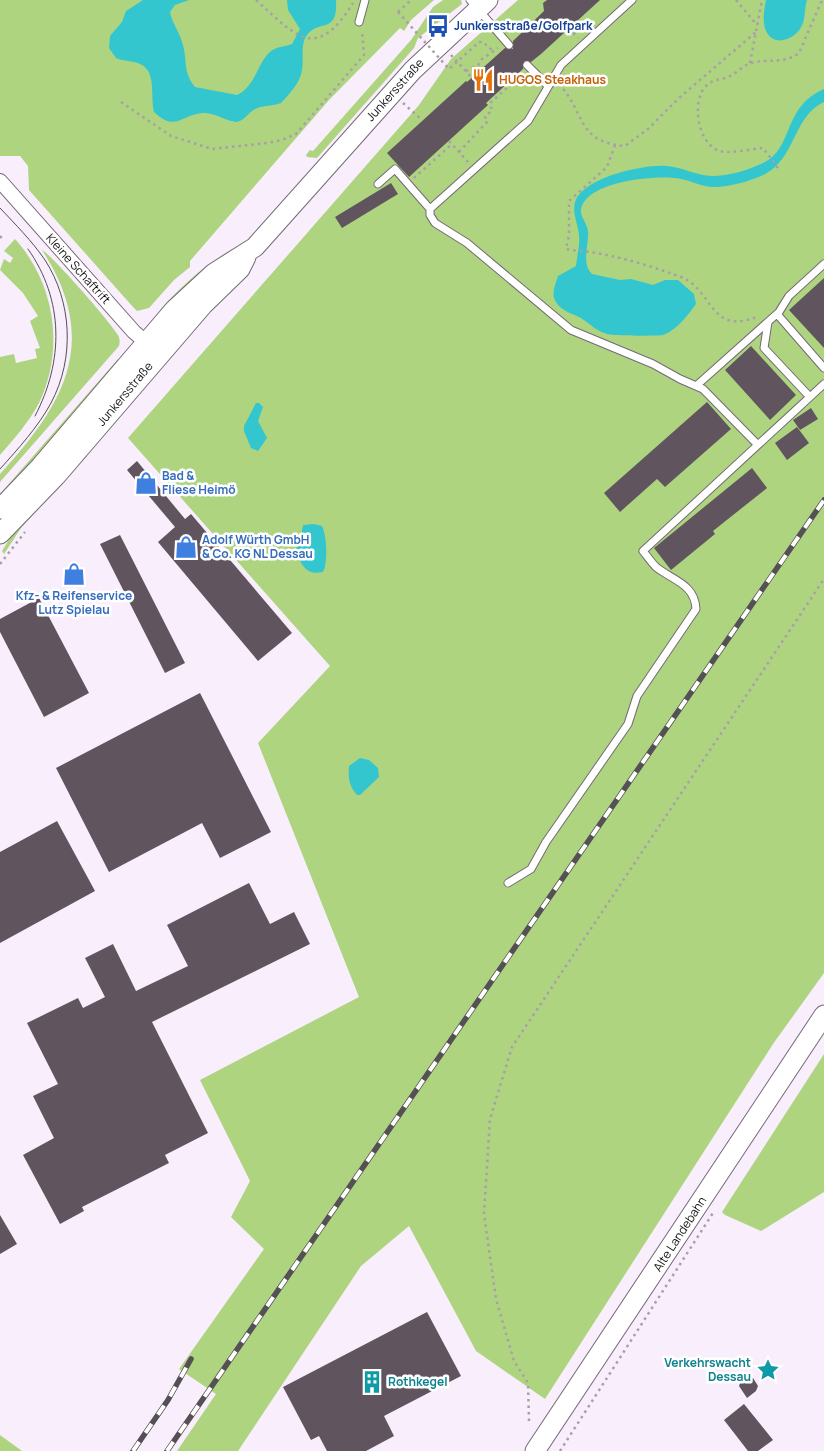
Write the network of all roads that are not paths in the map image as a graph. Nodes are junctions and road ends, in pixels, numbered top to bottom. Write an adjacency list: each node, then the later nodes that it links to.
1 (365, 0): 4 (lane)
2 (632, 0): 7 (lane)
3 (479, 3): 5 (lane); 14 (main road, Junkersstraße)
4 (359, 22)
5 (508, 43)
6 (529, 67): 7 (lane)
7 (548, 86): 10 (lane)
8 (0, 181): 14 (street, Kleine Schaftrift)
9 (378, 184): 10 (lane)
10 (430, 208): 17 (lane)
11 (824, 264): 12 (lane)
12 (777, 314): 13 (lane); 15 (lane)
13 (768, 322): 17 (lane); 18 (lane)
14 (153, 348): 20 (main road, Junkersstraße); 21 (main road, Junkersstraße)
15 (824, 368)
16 (824, 384): 18 (lane)
17 (696, 386): 19 (lane)
18 (809, 396): 19 (lane)
19 (757, 444): 22 (lane)
20 (0, 509)
21 (0, 534)
22 (508, 883)
23 (824, 1015): 24 (main road, Alte Landebahn)
24 (535, 1451)

